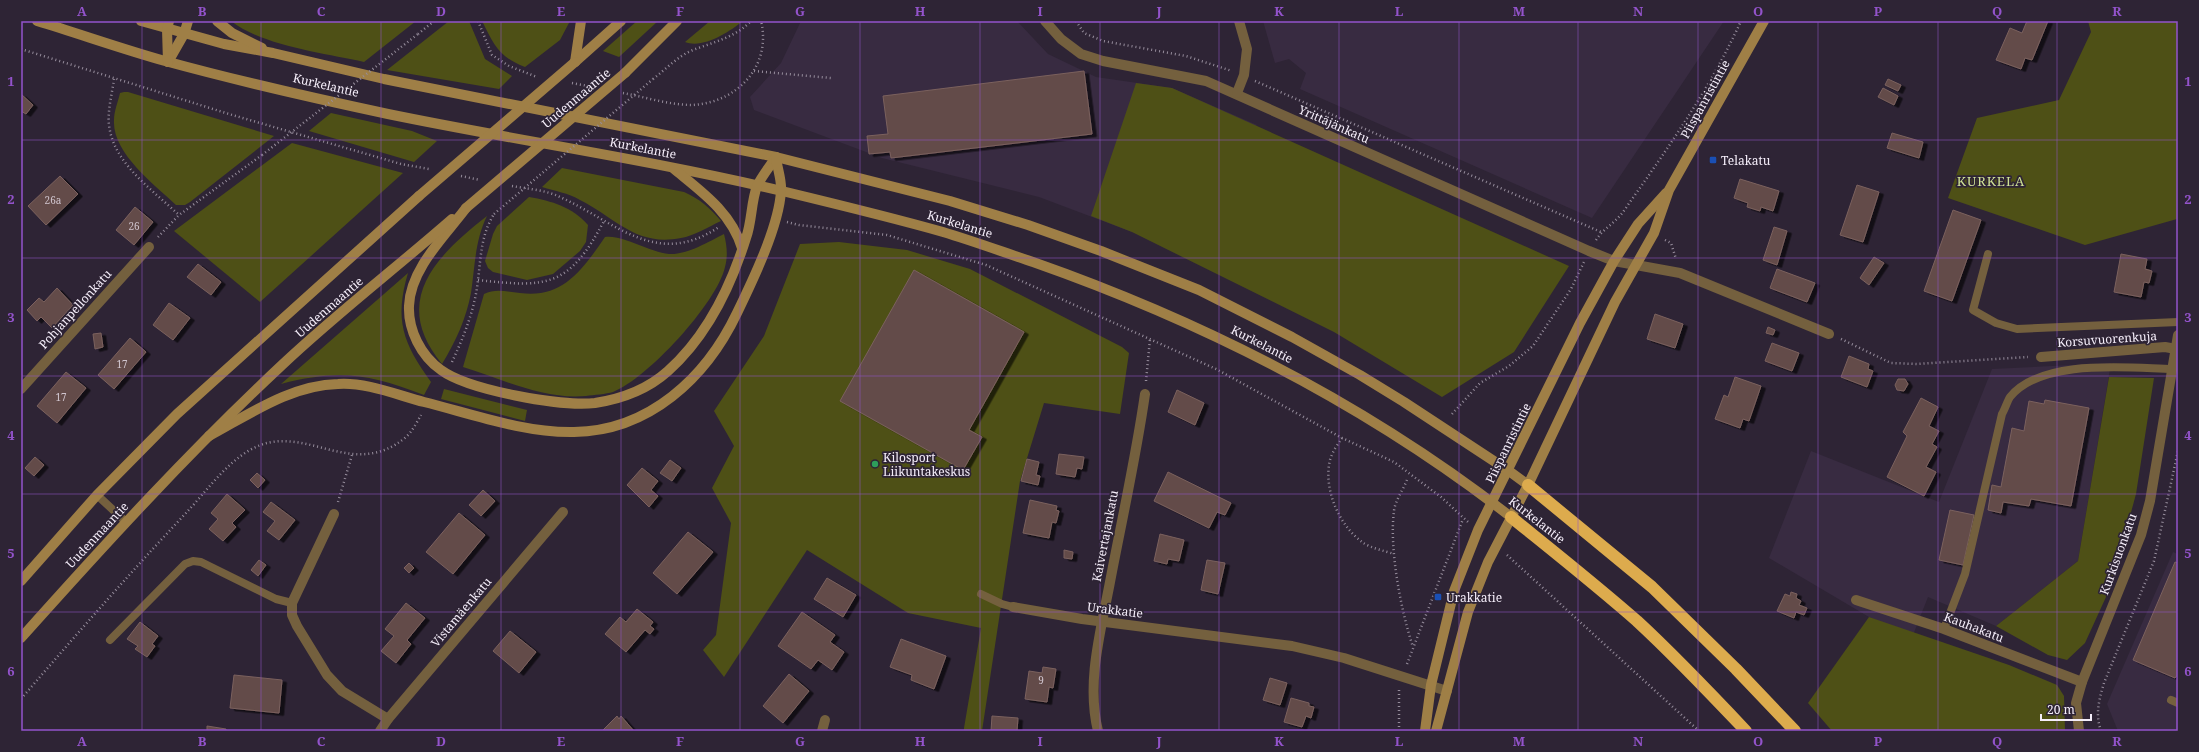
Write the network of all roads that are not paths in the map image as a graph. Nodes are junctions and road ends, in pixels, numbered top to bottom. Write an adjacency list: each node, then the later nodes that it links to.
1 (37, 21): 14 (main road, Kurkelantie)
2 (141, 21): 11 (main road, Kurkelantie)
3 (188, 21): 12 (main road)
4 (216, 21): 13 (main road)
5 (581, 21): 15 (main road)
6 (621, 21): 15 (main road, Uudenmaantie)
7 (677, 21): 22 (main road, Uudenmaantie, bridge)
8 (1045, 21): 16 (street, Yrittäjänkatu)
9 (1240, 21): 16 (street)
10 (1764, 21): 21 (main road, Piispanristintie)
11 (168, 25): 12 (main road, Kurkelantie); 14 (main road)
12 (184, 34): 13 (main road, Kurkelantie); 14 (main road)
13 (273, 53): 17 (main road, Kurkelantie)
14 (168, 62): 18 (main road, Kurkelantie)
15 (575, 62): 39 (main road, Uudenmaantie, bridge)
16 (1236, 93): 26 (street, Yrittäjänkatu)
17 (776, 157): 19 (main road); 20 (main road); 37 (main road, Kurkelantie)
18 (672, 168): 19 (main road, Kurkelantie); 24 (main road)
19 (758, 186): 20 (main road, Kurkelantie); 24 (main road)
20 (781, 190): 36 (main road); 40 (main road, Kurkelantie)
21 (1669, 190): 26 (main road, Piispanristintie); 27 (main road, Piispanristintie)
22 (466, 208): 24 (main road); 36 (main road, Uudenmaantie)
23 (149, 247): 34 (street, Pohjanpellonkatu)
24 (742, 248)
25 (1988, 254): 28 (lane)
26 (1614, 261): 27 (street); 37 (main road, Piispanristintie)
27 (1637, 265): 29 (street); 38 (main road, Piispanristintie)
28 (2178, 322)
29 (1829, 334)
30 (2178, 335): 31 (street, Kurkisuonkatu)
31 (2176, 349): 32 (street, Korsuvuorenkuja); 33 (street, Kurkisuonkatu)
32 (2040, 357)
33 (2175, 370): 51 (lane); 54 (street, Kurkisuonkatu)
34 (21, 389)
35 (1145, 394): 50 (street, Kaivertajankatu)
36 (209, 436): 44 (main road, Uudenmaantie)
37 (1509, 470): 38 (main road, Kurkelantie); 40 (main road, Piispanristintie)
38 (1528, 486): 43 (main road, Piispanristintie); 65 (highway, Kurkelantie)
39 (97, 495): 44 (lane); 45 (main road, Uudenmaantie)
40 (1492, 503): 43 (main road, Kurkelantie); 55 (main road, Piispanristintie)
41 (563, 512): 57 (street, Vistamäenkatu)
42 (334, 514): 48 (street)
43 (1510, 517): 56 (main road, Piispanristintie); 64 (highway, Kurkelantie)
44 (126, 522): 52 (main road, Uudenmaantie)
45 (21, 581)
46 (981, 594): 49 (lane)
47 (1856, 600): 51 (street, Kauhakatu)
48 (292, 603): 53 (lane); 57 (street)
49 (1013, 607): 50 (street, Urakkatie)
50 (1102, 622): 55 (street, Urakkatie); 61 (street, Kaivertajankatu)
51 (1944, 629): 54 (street, Kauhakatu)
52 (21, 638)
53 (110, 640)
54 (2082, 682): 66 (street, Kurkisuonkatu)
55 (1431, 685): 56 (street, Urakkatie); 62 (main road, Piispanristintie)
56 (1448, 691): 63 (main road, Piispanristintie)
57 (388, 719): 59 (street, Vistamäenkatu)
58 (825, 720): 60 (street)
59 (380, 731)
60 (822, 731)
61 (1098, 731)
62 (1425, 731)
63 (1436, 731)
64 (1746, 731)
65 (1795, 731)
66 (2079, 731)

